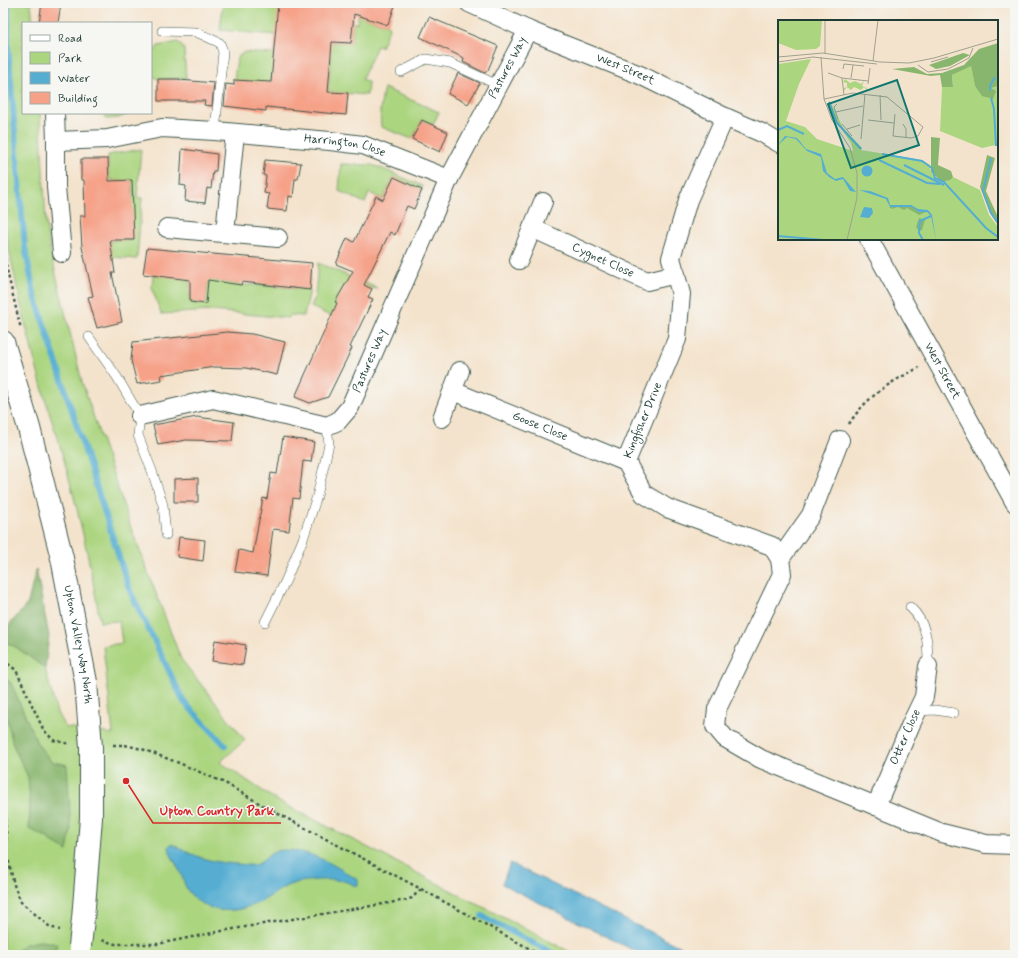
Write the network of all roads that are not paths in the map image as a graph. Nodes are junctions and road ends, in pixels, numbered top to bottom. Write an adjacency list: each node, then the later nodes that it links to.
1 (469, 3): 2 (street, West Street)
2 (528, 30): 5 (street, Pastures Way); 7 (street, West Street)
3 (162, 31): 8 (lane)
4 (402, 72): 5 (lane)
5 (498, 86): 12 (street, Pastures Way)
6 (55, 114): 10 (street)
7 (725, 117): 11 (street, West Street); 21 (street, Kingfisher Drive)
8 (215, 131): 9 (street, Harrington Close); 10 (street, Harrington Close)
9 (235, 133): 12 (street, Harrington Close); 16 (street)
10 (56, 141): 19 (street)
11 (778, 141)
12 (449, 179): 28 (street, Pastures Way)
13 (543, 202): 15 (street)
14 (167, 228): 16 (street)
15 (532, 228): 20 (street); 21 (street, Cygnet Close)
16 (225, 233): 17 (street)
17 (278, 238)
18 (871, 240): 31 (street, West Street)
19 (62, 253)
20 (519, 260)
21 (676, 274): 30 (street, Kingfisher Drive)
22 (89, 337): 26 (lane)
23 (3, 342): 41 (street, Upton Valley Way North, bridge)
24 (460, 371): 25 (street)
25 (453, 391): 27 (street); 30 (street, Goose Close)
26 (140, 416): 28 (street); 32 (lane)
27 (442, 418)
28 (327, 426): 35 (lane)
29 (840, 440): 33 (street)
30 (626, 462): 33 (street, Kingfisher Drive)
31 (1015, 503)
32 (166, 535)
33 (780, 559): 39 (street)
34 (910, 607): 36 (lane)
35 (265, 622)
36 (928, 666): 37 (street, Otter Close)
37 (917, 711): 38 (lane); 39 (street, Otter Close)
38 (954, 713)
39 (876, 806): 40 (street)
40 (1015, 845)
41 (79, 950)

